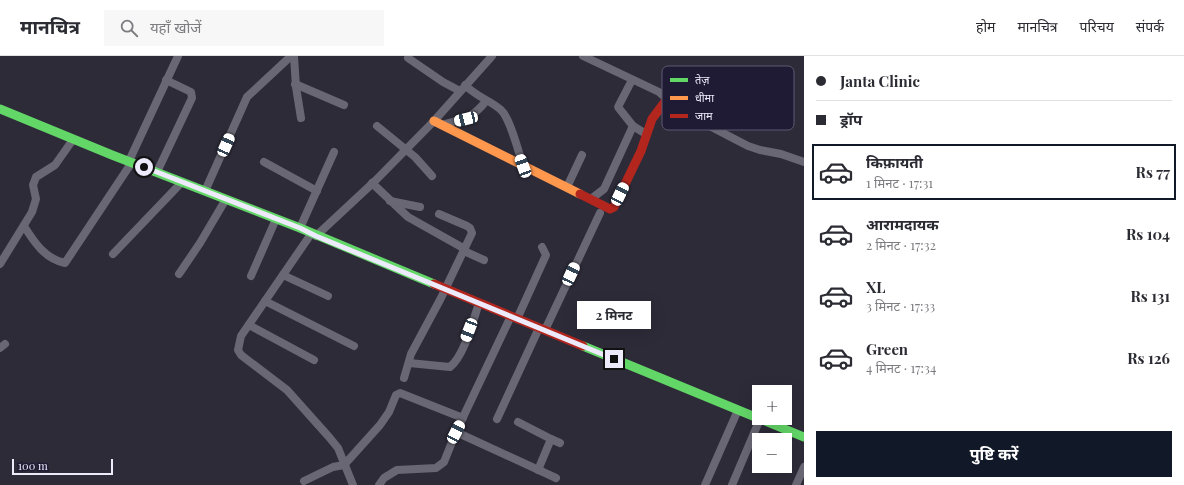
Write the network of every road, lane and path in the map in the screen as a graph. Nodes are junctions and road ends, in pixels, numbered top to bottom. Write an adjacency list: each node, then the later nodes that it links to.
1 (178, 56): 7 (street)
2 (291, 56): 35 (street)
3 (294, 56): 9 (street)
4 (492, 56): 10 (street)
5 (583, 56): 8 (street)
6 (408, 58): 10 (street)
7 (166, 80): 26 (street); 30 (street)
8 (632, 80): 11 (street); 19 (street)
9 (295, 84): 13 (street); 16 (street)
10 (463, 88): 12 (street); 17 (street)
11 (662, 95)
12 (486, 101): 17 (street); 29 (street)
13 (344, 105)
14 (662, 106): 21 (street)
15 (0, 109): 22 (street)
16 (301, 118)
17 (438, 123): 23 (street); 29 (street)
18 (377, 126): 23 (street)
19 (633, 126): 21 (street); 38 (street)
20 (717, 130): 28 (street)
21 (646, 134): 38 (street)
22 (72, 141): 26 (street); 44 (street)
23 (406, 149): 31 (street); 33 (street)
24 (334, 152): 36 (street)
25 (582, 155): 34 (street)
26 (131, 162): 30 (street); 44 (street)
27 (264, 162): 36 (street)
28 (804, 162)
29 (523, 166): 34 (street)
30 (157, 172): 32 (street)
31 (432, 176)
32 (182, 182): 35 (street); 49 (street)
33 (372, 183): 39 (street); 46 (street)
34 (567, 187): 38 (street)
35 (204, 191): 37 (street)
36 (317, 191): 45 (street)
37 (226, 199): 43 (street); 52 (street)
38 (591, 199)
39 (390, 201): 40 (street); 48 (street)
40 (420, 207)
41 (600, 213): 61 (street)
42 (440, 214): 48 (street)
43 (276, 219): 45 (street); 54 (street)
44 (24, 226): 51 (street)
45 (300, 228): 46 (street)
46 (313, 235): 53 (street); 55 (street)
47 (542, 247): 59 (street)
48 (464, 250): 50 (street); 55 (street)
49 (113, 254)
50 (484, 260)
51 (0, 264)
52 (179, 274)
53 (283, 274): 56 (street); 57 (street)
54 (251, 276)
55 (445, 289): 58 (street); 64 (street)
56 (328, 296)
57 (265, 302): 60 (street); 62 (street)
58 (479, 303): 59 (street); 64 (street)
59 (514, 318): 61 (street); 68 (street)
60 (249, 325): 63 (street); 77 (street)
61 (542, 329): 66 (street); 69 (street)
62 (354, 346)
63 (314, 360)
64 (409, 362): 65 (street)
65 (404, 378)
66 (738, 410): 67 (street); 84 (street)
67 (752, 416)
68 (463, 418): 73 (street); 77 (street)
69 (497, 419)
70 (518, 422): 75 (street)
71 (757, 425): 85 (street)
72 (775, 425): 74 (street)
73 (456, 432): 79 (street); 83 (street)
74 (804, 437)
75 (551, 439): 76 (street); 79 (street)
76 (560, 443)
77 (344, 465): 81 (street); 82 (street)
78 (804, 467): 86 (street)
79 (538, 470): 80 (street)
80 (556, 478)
81 (304, 481)
82 (353, 485)
83 (379, 485)
84 (705, 485)
85 (732, 485)
86 (796, 485)

